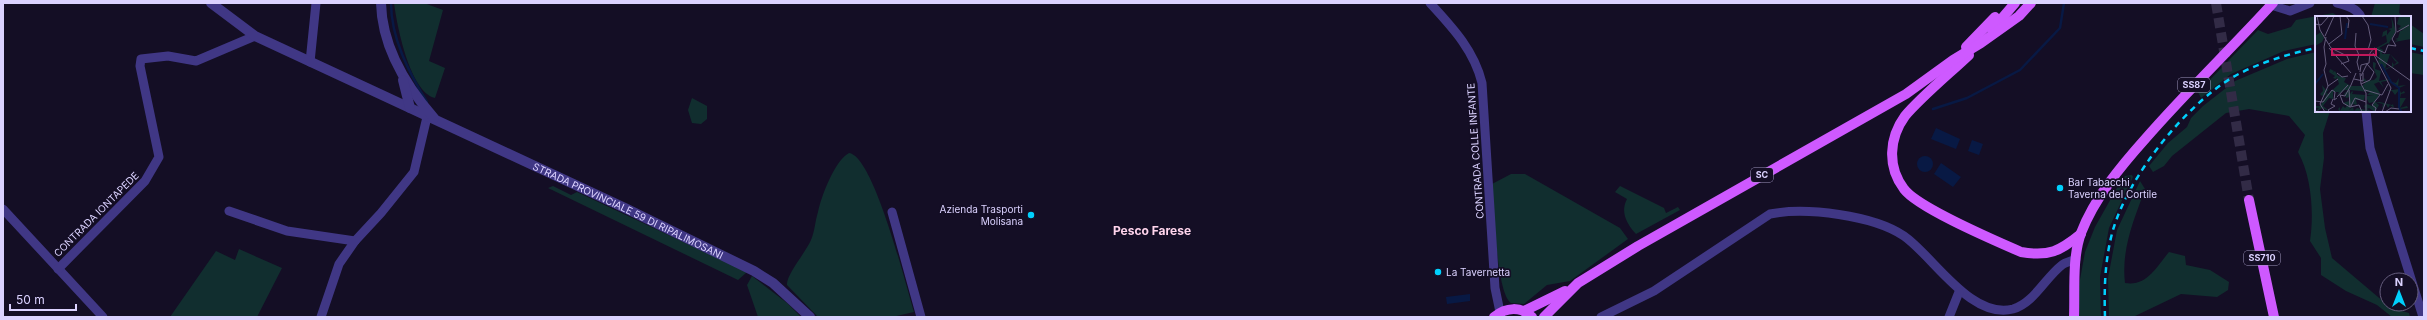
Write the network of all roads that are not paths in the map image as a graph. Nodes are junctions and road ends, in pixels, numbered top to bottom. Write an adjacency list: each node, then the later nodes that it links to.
1 (211, 3): 12 (street)
2 (316, 3): 15 (street)
3 (380, 3): 16 (street, STRADA PROVINCIALE 59 DI RIPALIMOSANI)
4 (1430, 3): 34 (street, CONTRADA COLLE INFANTE)
5 (2006, 3): 14 (main road)
6 (2015, 3): 13 (main road)
7 (2031, 3): 13 (main road)
8 (2310, 3): 10 (street)
9 (2337, 3): 11 (street)
10 (2272, 4): 27 (main road, SS87)
11 (2360, 16)
12 (254, 36): 15 (street); 30 (street, CONTRADA IONTAPEDE)
13 (1981, 43): 14 (main road); 27 (main road)
14 (1953, 60): 31 (main road, SC)
15 (310, 62): 19 (street)
16 (401, 72): 17 (street, STRADA PROVINCIALE 59 DI RIPALIMOSANI); 18 (street, STRADA PROVINCIALE 59 DI RIPALIMOSANI)
17 (404, 86): 19 (street); 20 (street, STRADA PROVINCIALE 59 DI RIPALIMOSANI)
18 (416, 96): 20 (street); 22 (street, STRADA PROVINCIALE 59 DI RIPALIMOSANI)
19 (391, 100): 20 (street)
20 (410, 108): 22 (street, STRADA PROVINCIALE 59 DI RIPALIMOSANI)
21 (2366, 112): 44 (street)
22 (432, 119): 28 (street); 37 (street, STRADA PROVINCIALE 59 DI RIPALIMOSANI)
23 (2249, 200): 43 (main road, SS710)
24 (3, 209): 30 (street, CONTRADA IONTAPEDE)
25 (229, 211): 28 (street)
26 (892, 212): 38 (street)
27 (2081, 234): 29 (main road, SS87)
28 (354, 241): 36 (street)
29 (2076, 259): 32 (street); 42 (main road, SS87)
30 (58, 269): 35 (street, CONTRADA IONTAPEDE)
31 (1570, 288): 33 (main road, SC); 39 (main road, SC)
32 (1959, 292): 40 (street); 41 (street)
33 (1528, 314): 34 (main road)
34 (1497, 315)
35 (103, 317)
36 (321, 317)
37 (810, 317)
38 (921, 317)
39 (1544, 317)
40 (1602, 317)
41 (1949, 317)
42 (2074, 317)
43 (2274, 317)
44 (2423, 317)

